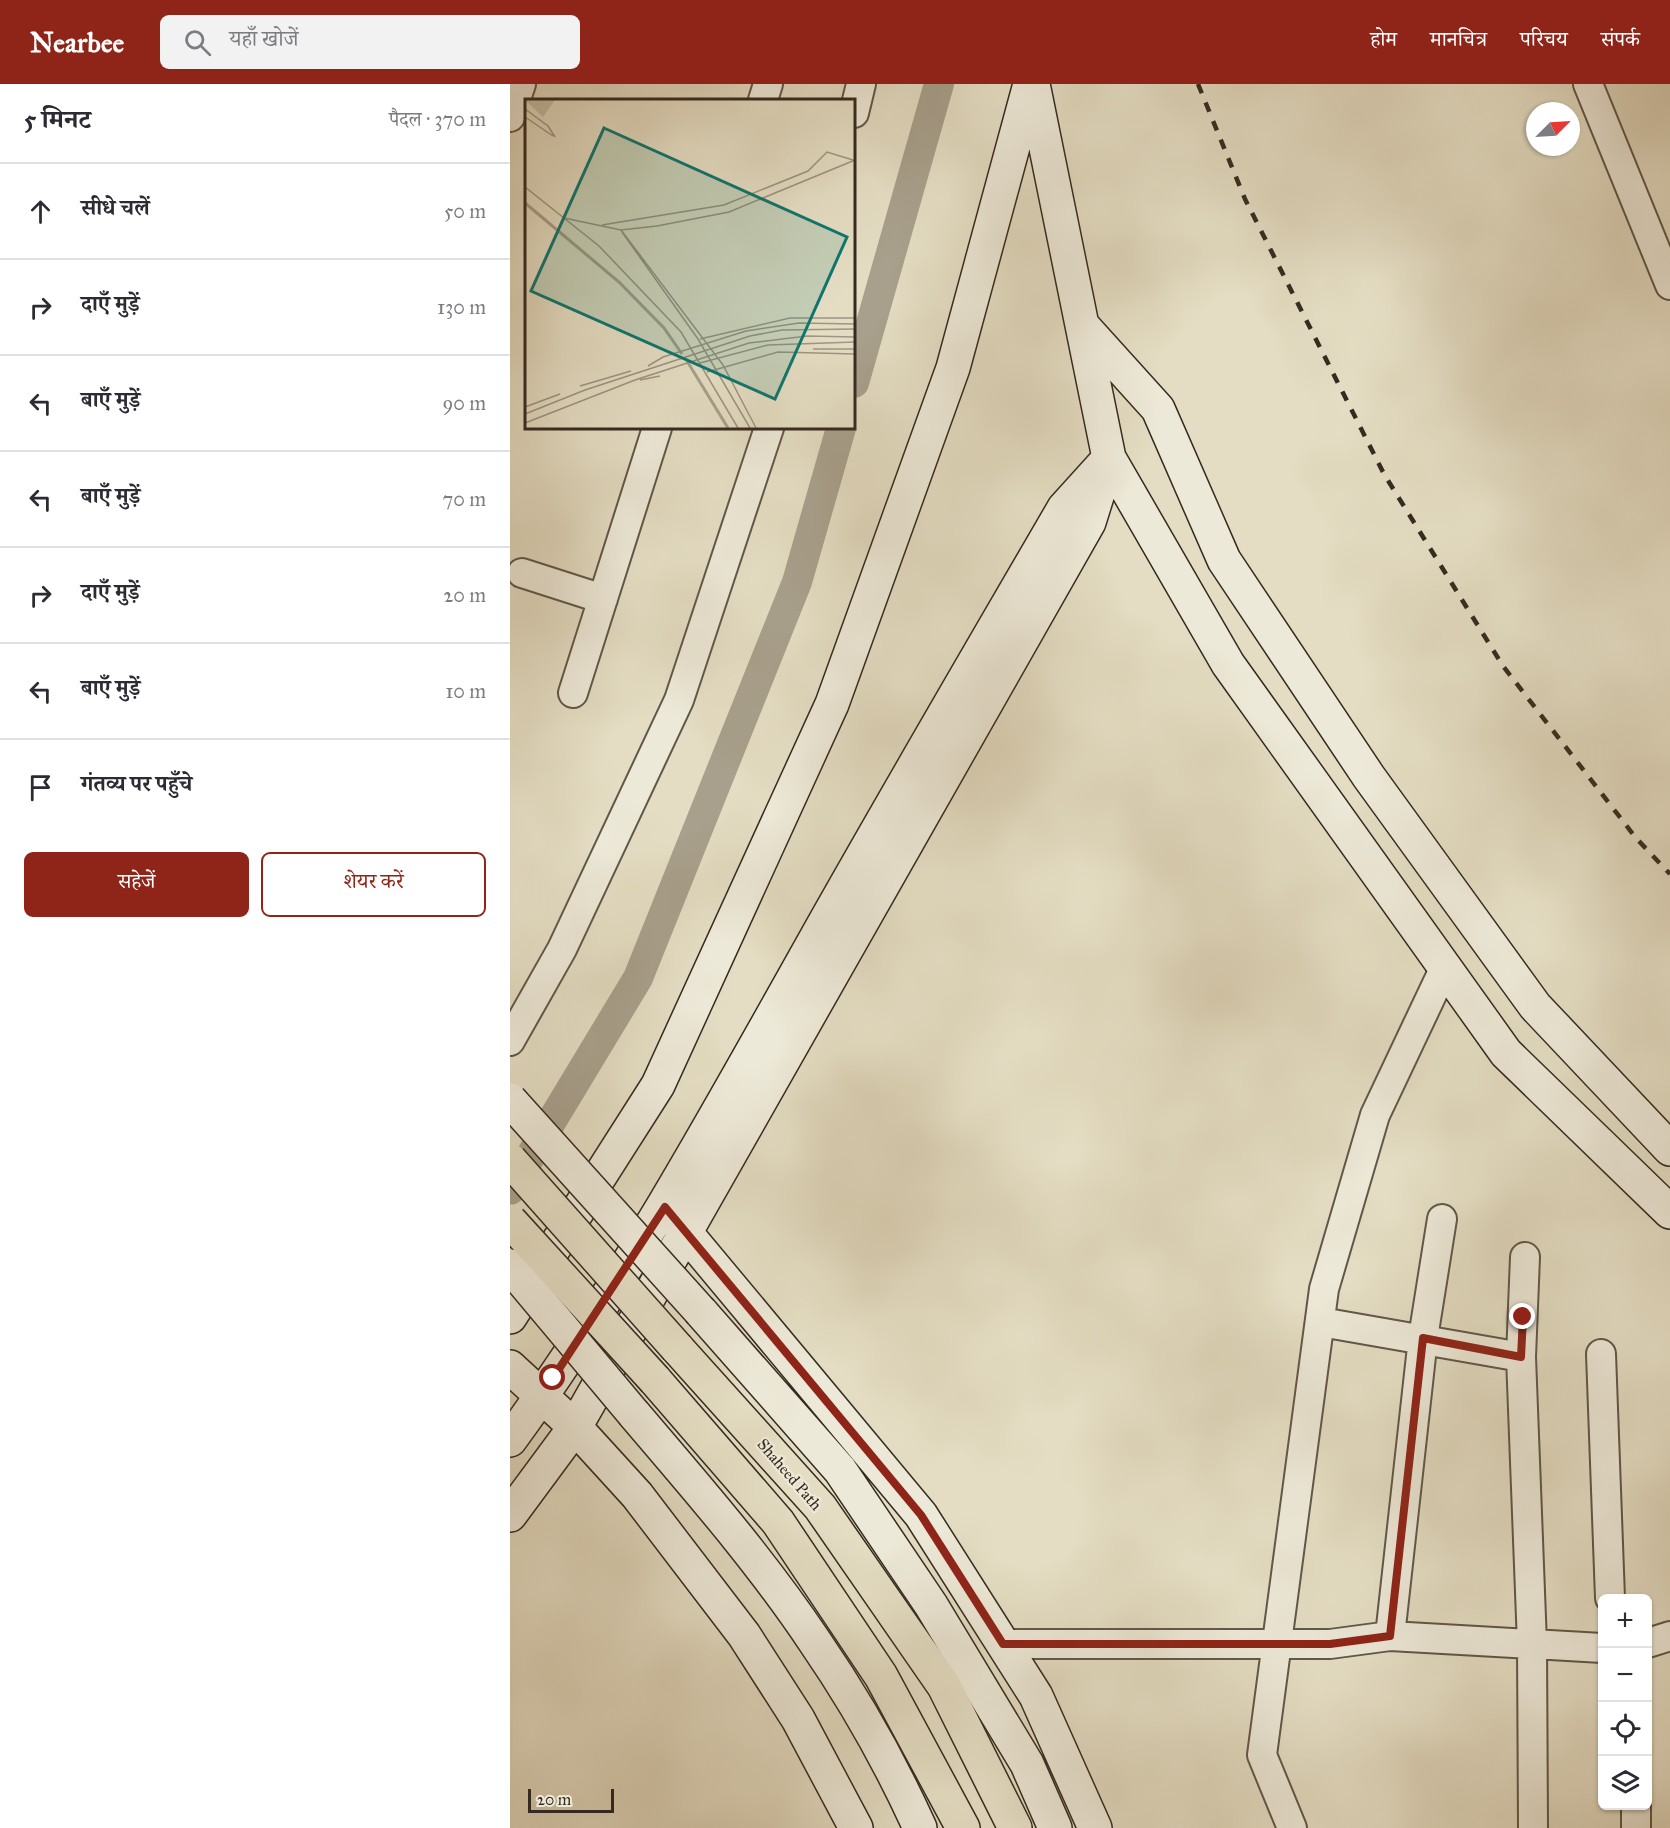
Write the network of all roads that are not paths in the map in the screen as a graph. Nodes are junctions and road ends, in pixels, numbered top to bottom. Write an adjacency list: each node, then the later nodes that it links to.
1 (520, 84): 8 (street)
2 (768, 84): 6 (street)
3 (861, 84): 7 (street)
4 (1032, 84): 10 (street); 29 (street)
5 (1588, 84): 9 (street)
6 (763, 99)
7 (855, 109)
8 (510, 117)
9 (1669, 280)
10 (1082, 325): 13 (street); 20 (street)
11 (657, 429): 15 (street)
12 (769, 429): 18 (street)
13 (1109, 458): 17 (street); 22 (street); 26 (street)
14 (522, 573): 15 (street)
15 (603, 599): 16 (street)
16 (573, 693)
17 (1445, 967): 23 (street); 30 (street)
18 (510, 1039)
19 (510, 1100): 52 (street, bridge)
20 (1670, 1149)
21 (510, 1160): 51 (highway, Shaheed Path, bridge)
22 (665, 1207): 26 (street); 35 (street)
23 (1670, 1212)
24 (1442, 1219): 31 (street)
25 (510, 1221): 50 (highway, bridge)
26 (685, 1232): 36 (street); 43 (street)
27 (1525, 1257): 33 (street)
28 (510, 1266): 49 (street, bridge)
29 (510, 1317)
30 (1321, 1322): 31 (street); 44 (street)
31 (1423, 1338): 33 (street); 40 (street)
32 (1601, 1354): 39 (street)
33 (1521, 1357): 45 (street)
34 (510, 1367): 35 (street)
35 (541, 1397): 36 (street); 37 (street)
36 (575, 1427): 38 (street); 48 (street)
37 (510, 1440)
38 (510, 1515)
39 (1610, 1594)
40 (1390, 1636): 44 (street); 45 (street)
41 (1670, 1636): 42 (street)
42 (1652, 1641)
43 (1003, 1644): 44 (street); 53 (street)
44 (1275, 1644): 54 (street)
45 (1532, 1644): 46 (street); 55 (street)
46 (1598, 1648)
47 (1636, 1810): 56 (street)
48 (856, 1828)
49 (920, 1828)
50 (963, 1828)
51 (1015, 1828)
52 (1055, 1828)
53 (1095, 1828)
54 (1292, 1828)
55 (1533, 1828)
56 (1636, 1828)

